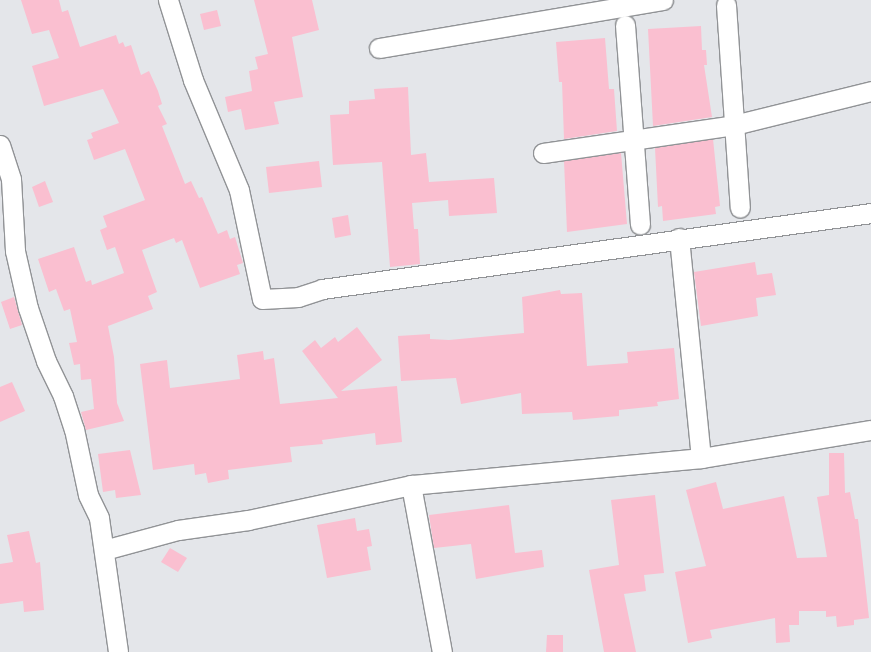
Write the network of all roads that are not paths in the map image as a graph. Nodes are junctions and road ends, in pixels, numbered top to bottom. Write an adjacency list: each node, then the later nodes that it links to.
1 (168, 0): 15 (street)
2 (662, 0): 5 (street)
3 (726, 5): 7 (street)
4 (625, 25): 8 (street)
5 (379, 48)
6 (871, 91): 7 (street)
7 (734, 125): 8 (street); 11 (street)
8 (634, 139): 10 (street); 14 (street)
9 (0, 145): 12 (street)
10 (543, 153)
11 (740, 208)
12 (6, 210): 19 (street)
13 (871, 213): 15 (street)
14 (640, 224)
15 (679, 238): 17 (street)
16 (871, 430): 17 (street)
17 (701, 458): 18 (street)
18 (411, 485): 19 (street); 21 (street)
19 (104, 550): 20 (street)
20 (118, 652)
21 (442, 652)

